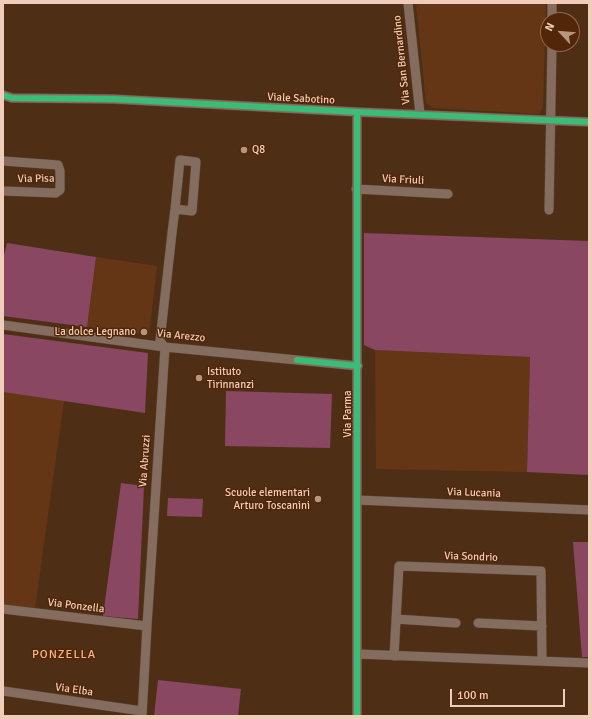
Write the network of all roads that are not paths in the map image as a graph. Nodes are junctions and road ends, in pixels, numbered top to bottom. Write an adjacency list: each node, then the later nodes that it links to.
1 (408, 3): 7 (street, Via San Bernardino)
2 (552, 52): 8 (street)
3 (3, 95): 4 (street, Viale Sabotino)
4 (12, 98): 5 (street, Viale Sabotino); 6 (street, Viale Sabotino)
5 (3, 101)
6 (357, 112): 7 (street, Viale Sabotino); 11 (street, Via Parma)
7 (420, 114): 8 (street, Viale Sabotino)
8 (550, 119): 9 (street, Viale Sabotino); 15 (street)
9 (589, 122)
10 (3, 161): 12 (street, Via Pisa)
11 (356, 189): 13 (street, Via Friuli); 18 (street, Via Parma)
12 (3, 191)
13 (448, 194)
14 (175, 209): 14 (street, Via Abruzzi); 17 (street, Via Abruzzi)
15 (549, 210)
16 (3, 325): 17 (street, Via Arezzo)
17 (165, 347): 18 (street, Via Arezzo); 25 (street, Via Abruzzi)
18 (358, 366): 19 (street, Via Parma)
19 (358, 500): 20 (street, Via Lucania); 27 (street, Via Parma)
20 (589, 510)
21 (3, 609): 25 (street, Via Ponzella)
22 (396, 620): 23 (street); 26 (street, Via Sondrio); 28 (street, Via Sondrio)
23 (456, 622)
24 (478, 623): 26 (street)
25 (147, 626): 32 (street, Via Abruzzi)
26 (542, 626): 29 (street, Via Sondrio)
27 (357, 654): 28 (street); 33 (street, Via Parma)
28 (394, 656): 29 (street)
29 (542, 661): 30 (street)
30 (589, 663)
31 (3, 691): 32 (street, Via Elba)
32 (142, 714)
33 (357, 716)

